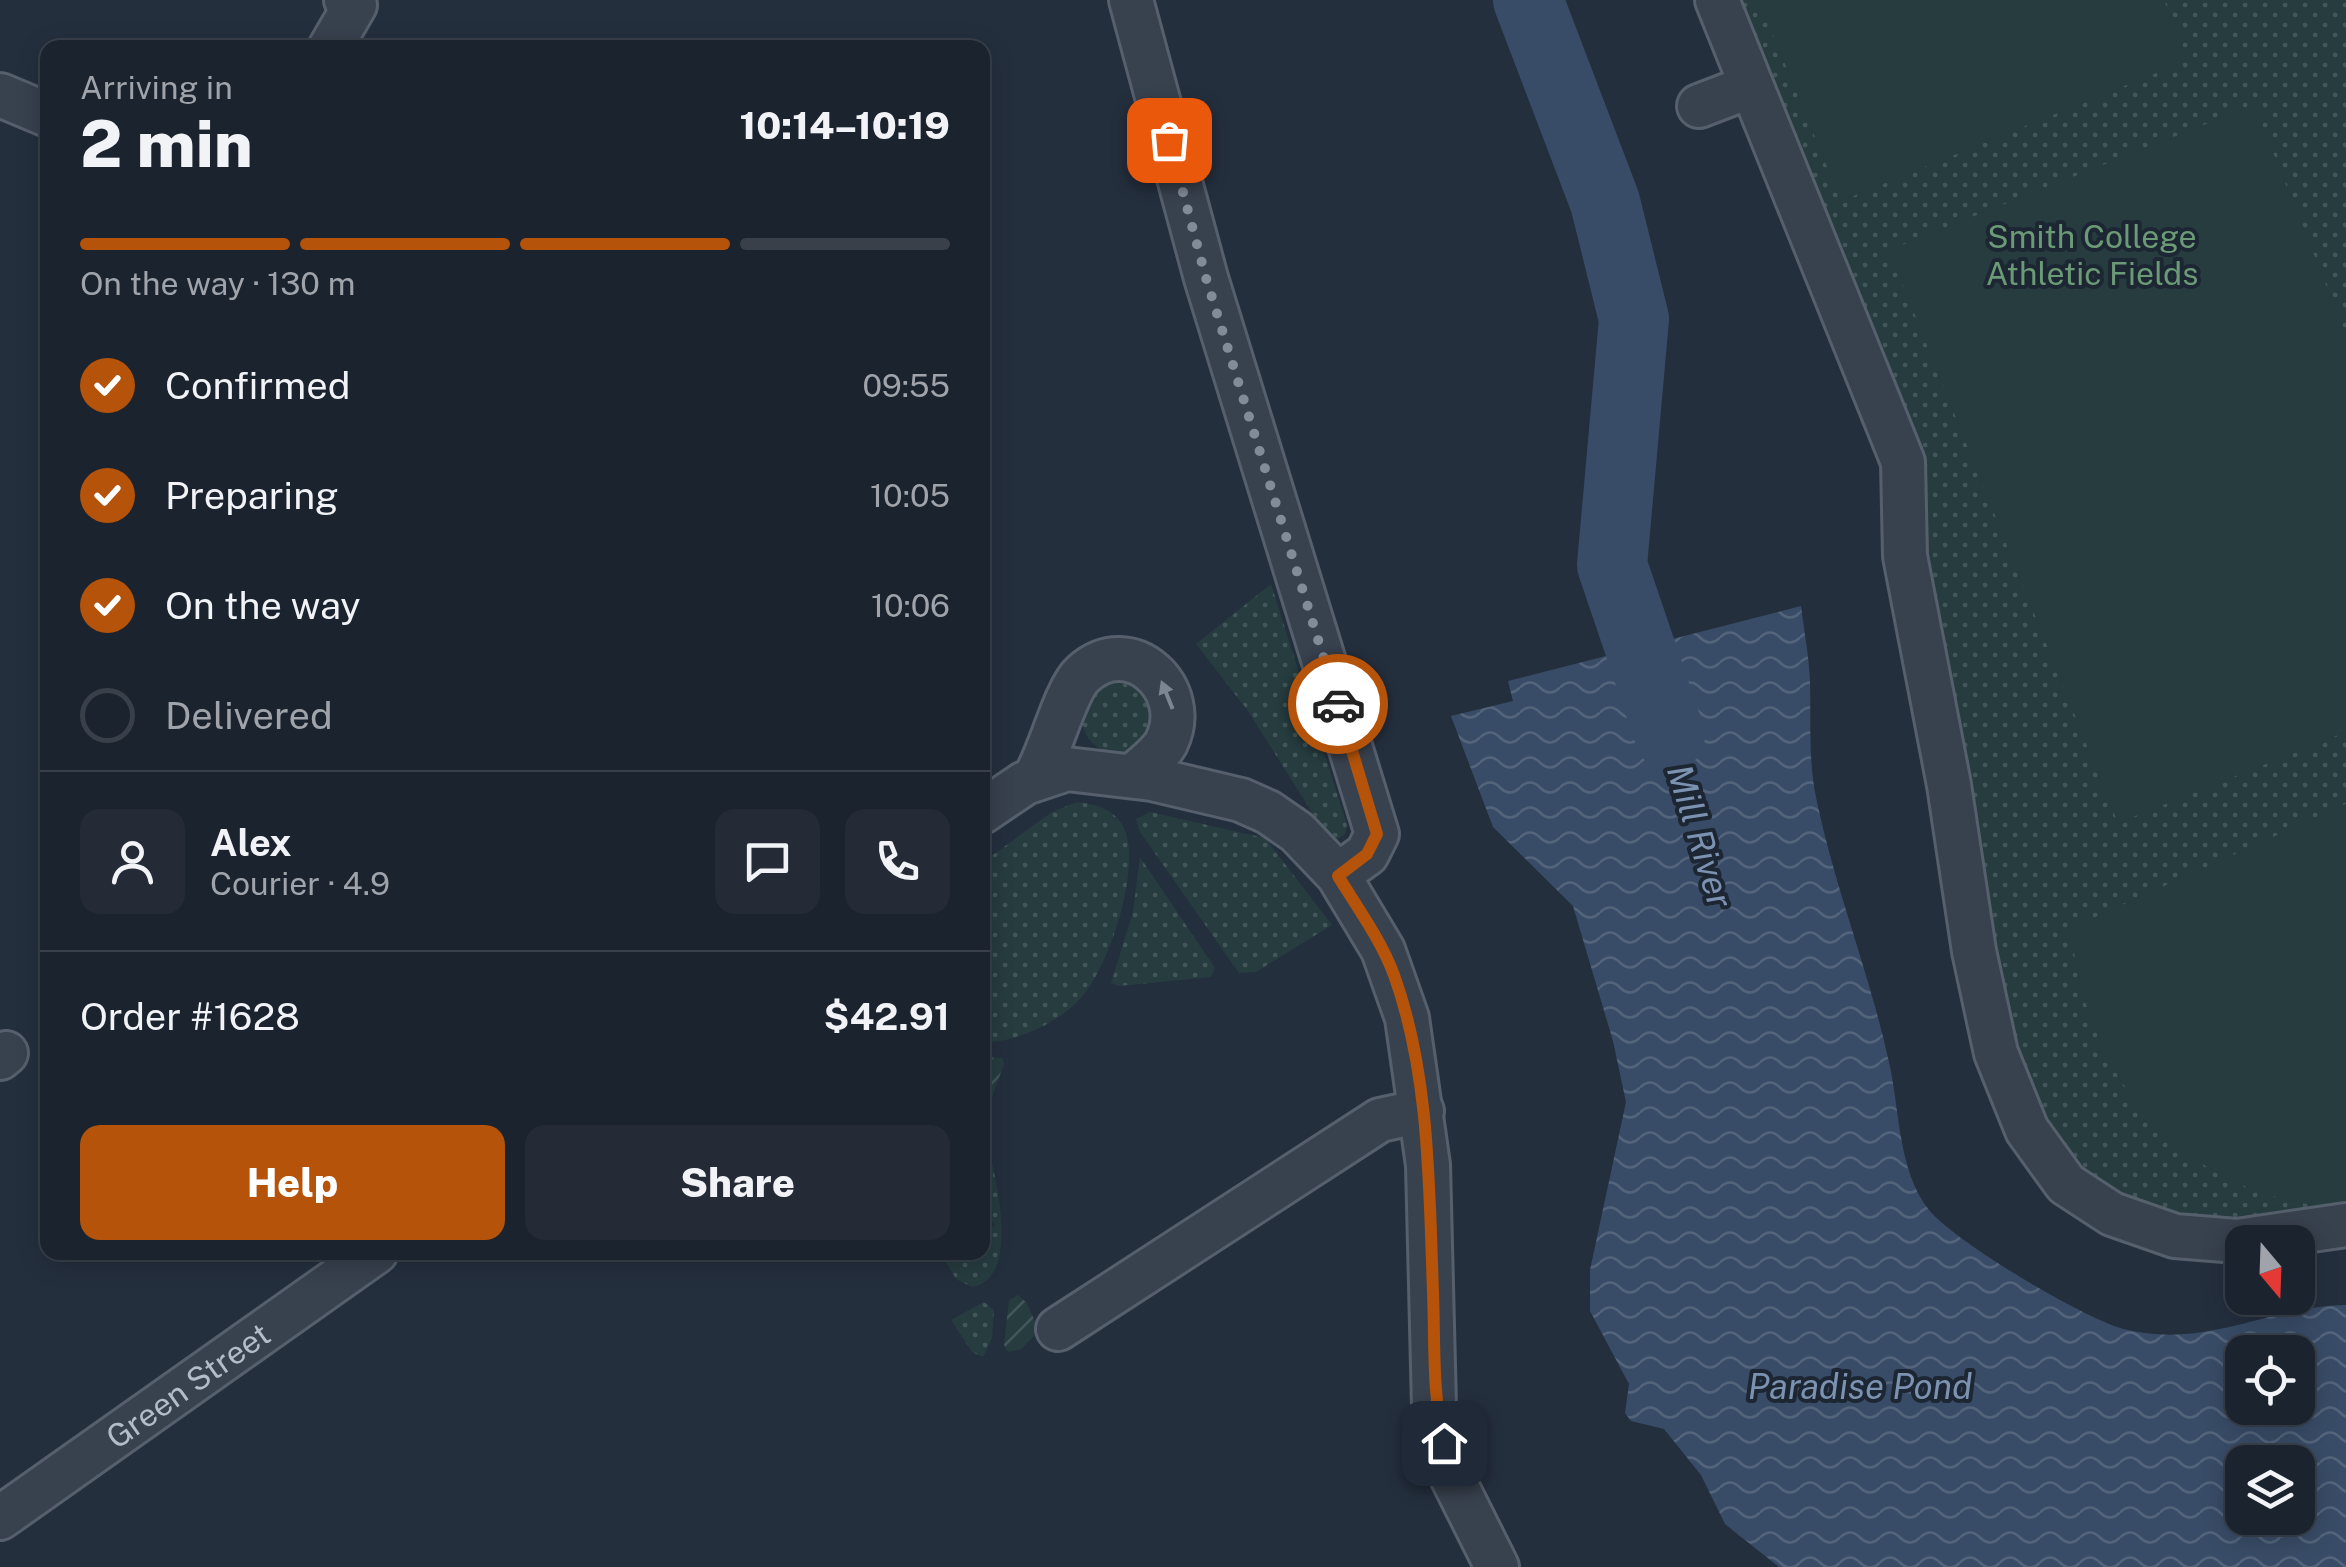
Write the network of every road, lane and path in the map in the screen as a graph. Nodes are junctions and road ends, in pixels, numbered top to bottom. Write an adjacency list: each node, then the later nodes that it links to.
1 (346, 0): 4 (street)
2 (1131, 0): 12 (street)
3 (1718, 0): 5 (street)
4 (335, 40)
5 (1751, 86): 7 (street); 14 (street)
6 (0, 95): 8 (street)
7 (1699, 106)
8 (40, 112)
9 (1133, 776): 10 (street); 10 (street, one-way to 10); 12 (street)
10 (1034, 780): 11 (street)
11 (990, 807)
12 (1338, 876): 13 (street)
13 (1422, 1111): 16 (street); 18 (street)
14 (2346, 1224)
15 (365, 1260): 17 (street, Green Street)
16 (1058, 1329)
17 (0, 1518)
18 (1497, 1567)

